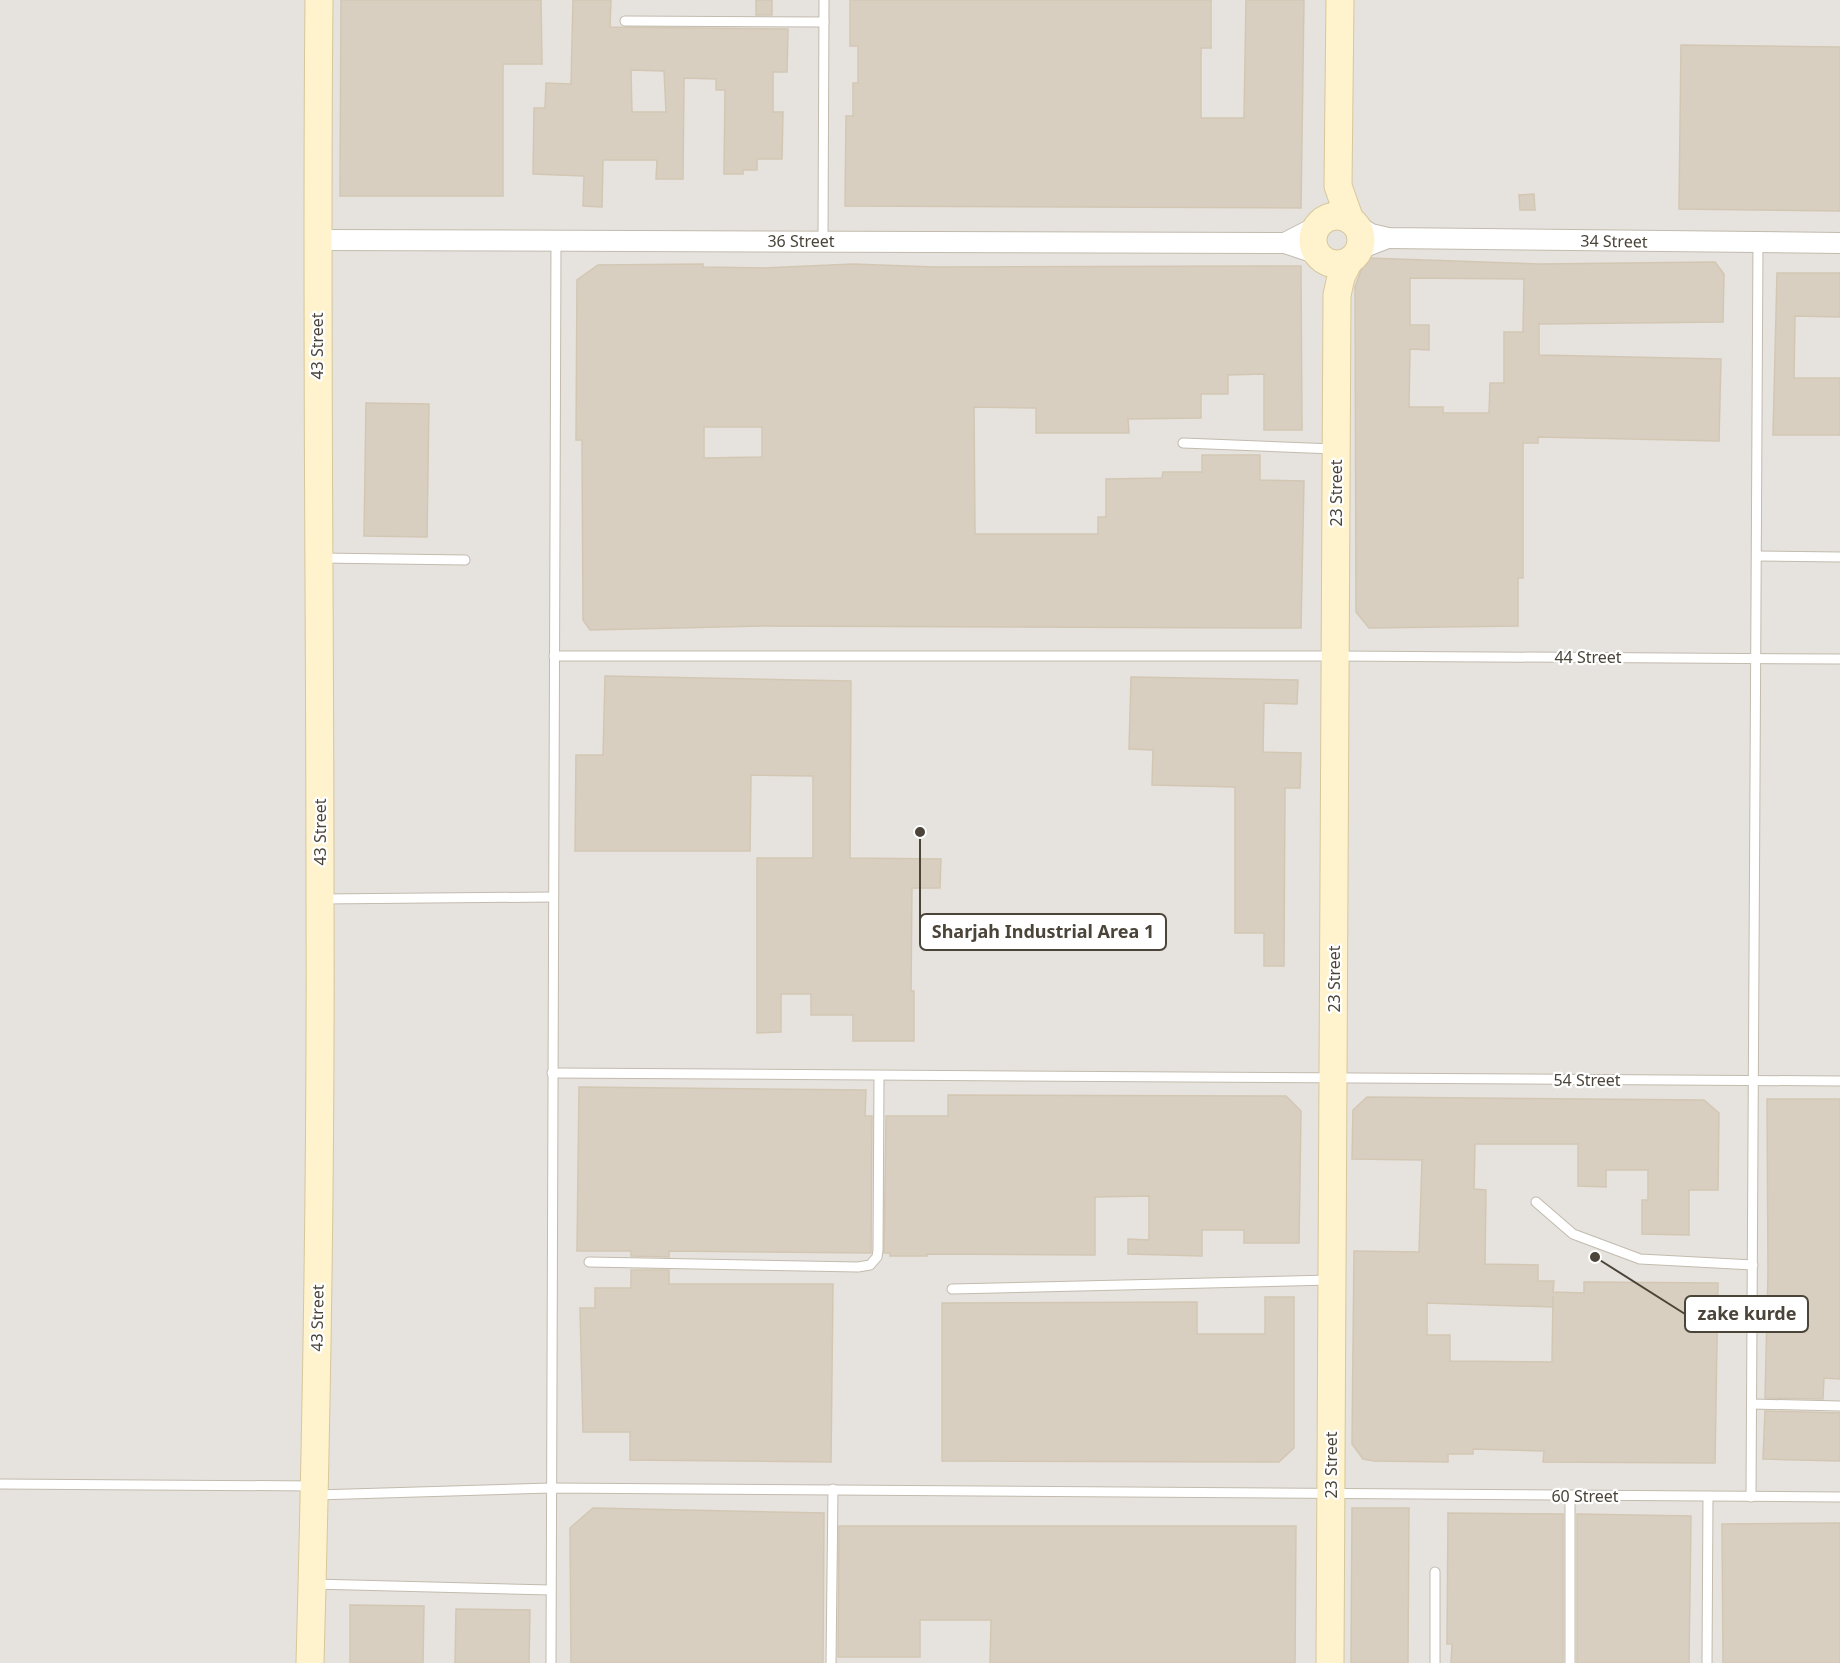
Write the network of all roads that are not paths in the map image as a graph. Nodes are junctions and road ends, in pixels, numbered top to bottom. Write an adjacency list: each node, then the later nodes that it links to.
1 (320, 0): 7 (street, 43 Street)
2 (824, 0): 5 (lane)
3 (1340, 0): 6 (street)
4 (625, 21): 5 (lane)
5 (824, 22): 9 (lane)
6 (1337, 239): 9 (street, 36 Street); 10 (street, 34 Street); 13 (street, 23 Street)
7 (317, 240): 8 (street, 36 Street); 16 (street, 43 Street)
8 (556, 240): 9 (street, 36 Street); 18 (lane)
9 (823, 241)
10 (1758, 242): 11 (street, 34 Street); 14 (lane)
11 (1840, 243)
12 (1183, 443): 13 (lane)
13 (1336, 449): 19 (street, 23 Street)
14 (1756, 556): 15 (lane); 20 (lane)
15 (1840, 557)
16 (319, 558): 17 (lane); 23 (street, 43 Street)
17 (465, 560)
18 (554, 656): 19 (lane, 44 Street); 22 (lane)
19 (1335, 656): 20 (lane, 44 Street); 26 (street, 23 Street)
20 (1756, 659): 21 (lane, 44 Street); 27 (lane)
21 (1840, 659)
22 (553, 897): 23 (lane); 24 (lane)
23 (320, 899): 39 (street, 43 Street)
24 (552, 1073): 25 (lane, 54 Street); 37 (lane)
25 (879, 1076): 26 (lane, 54 Street); 30 (lane)
26 (1333, 1080): 27 (lane, 54 Street); 32 (street, 23 Street)
27 (1754, 1081): 28 (lane, 54 Street); 31 (lane)
28 (1840, 1081)
29 (1536, 1202): 31 (lane)
30 (589, 1262)
31 (1753, 1264): 34 (lane)
32 (1332, 1280): 33 (lane); 40 (street, 23 Street)
33 (952, 1289)
34 (1752, 1404): 35 (lane); 43 (lane)
35 (1840, 1406)
36 (0, 1484): 39 (lane, 60 Street)
37 (551, 1488): 38 (lane, 60 Street); 39 (lane, 60 Street); 47 (lane)
38 (833, 1489): 40 (lane, 60 Street); 50 (lane)
39 (315, 1491): 46 (street, 43 Street)
40 (1331, 1494): 41 (lane, 60 Street); 51 (street, 23 Street)
41 (1570, 1496): 42 (lane, 60 Street); 53 (lane)
42 (1708, 1497): 43 (lane, 60 Street); 54 (lane)
43 (1751, 1497): 44 (lane, 60 Street)
44 (1840, 1497)
45 (1435, 1572): 52 (lane)
46 (312, 1584): 47 (lane); 48 (street, 43 Street)
47 (551, 1590): 49 (lane)
48 (310, 1663)
49 (550, 1663)
50 (831, 1663)
51 (1330, 1663)
52 (1435, 1663)
53 (1570, 1663)
54 (1707, 1663)

